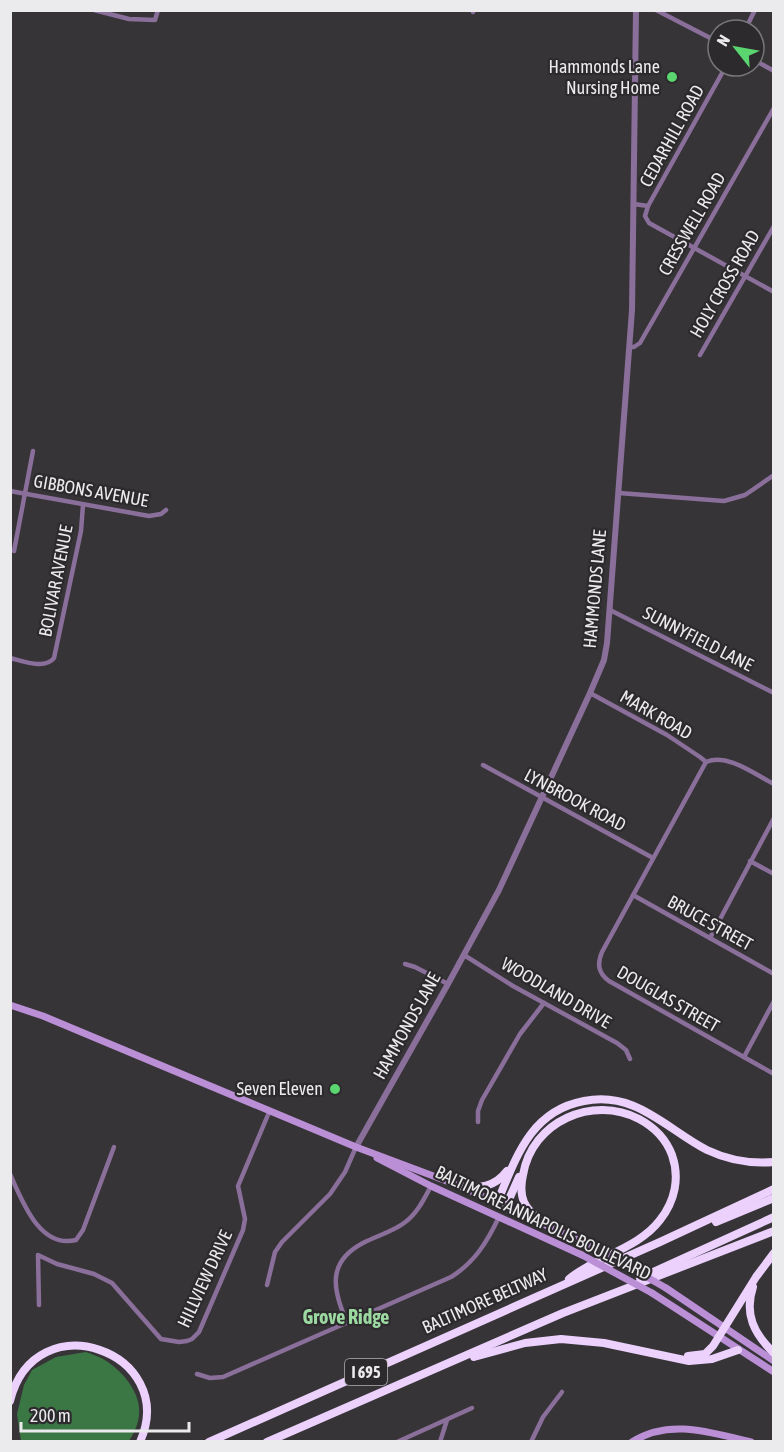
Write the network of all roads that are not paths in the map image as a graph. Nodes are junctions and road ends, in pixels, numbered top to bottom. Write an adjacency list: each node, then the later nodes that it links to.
1 (94, 10): 2 (street)
2 (158, 10)
3 (636, 10): 8 (street, HAMMONDS LANE)
4 (656, 10): 5 (street)
5 (706, 36)
6 (719, 78): 9 (street, CEDARHILL ROAD)
7 (774, 108): 13 (street, CRESSWELL ROAD)
8 (634, 204): 9 (street, CEDARHILL ROAD); 16 (street, HAMMONDS LANE)
9 (648, 206): 13 (street)
10 (774, 226): 11 (street, HOLY CROSS ROAD)
11 (766, 238): 12 (street); 14 (street, HOLY CROSS ROAD)
12 (774, 242)
13 (693, 249): 14 (street); 16 (street, CRESSWELL ROAD)
14 (744, 277): 15 (street); 17 (street, HOLY CROSS ROAD)
15 (774, 292)
16 (630, 347): 21 (street, HAMMONDS LANE)
17 (700, 355)
18 (33, 451): 22 (street)
19 (774, 475): 21 (street)
20 (10, 491): 22 (street, GIBBONS AVENUE)
21 (619, 493): 26 (street, HAMMONDS LANE)
22 (25, 494): 23 (street, GIBBONS AVENUE); 25 (street)
23 (83, 505): 24 (street, GIBBONS AVENUE); 27 (street, BOLIVAR AVENUE)
24 (166, 510)
25 (14, 551)
26 (610, 610): 28 (street, HAMMONDS LANE); 29 (street, SUNNYFIELD LANE)
27 (10, 658)
28 (590, 693): 30 (street, MARK ROAD); 33 (street, HAMMONDS LANE)
29 (774, 693)
30 (706, 762): 32 (street); 35 (street, DOUGLAS STREET)
31 (483, 765): 33 (street, LYNBROOK ROAD)
32 (774, 784)
33 (542, 797): 35 (street, LYNBROOK ROAD); 40 (street, HAMMONDS LANE)
34 (774, 818): 36 (street)
35 (653, 858): 38 (street, DOUGLAS STREET)
36 (750, 861): 37 (street); 39 (street)
37 (774, 874)
38 (633, 895): 39 (street, BRUCE STREET); 47 (street, DOUGLAS STREET)
39 (710, 938): 42 (street, BRUCE STREET)
40 (464, 955): 43 (street, HAMMONDS LANE); 45 (street, WOODLAND DRIVE)
41 (405, 964): 43 (street)
42 (774, 974)
43 (448, 984): 53 (street, HAMMONDS LANE)
44 (774, 1001): 47 (street)
45 (544, 1003): 48 (street, WOODLAND DRIVE); 51 (street)
46 (10, 1005): 50 (main road, BALTIMORE ANNAPOLIS BOULEVARD)
47 (744, 1057): 49 (street, DOUGLAS STREET)
48 (630, 1059)
49 (774, 1074)
50 (270, 1110): 53 (main road, BALTIMORE ANNAPOLIS BOULEVARD); 72 (street, HILLVIEW DRIVE)
51 (478, 1122)
52 (114, 1147): 57 (street)
53 (356, 1147): 58 (main road, BALTIMORE ANNAPOLIS BOULEVARD); 59 (main road, BALTIMORE ANNAPOLIS BOULEVARD); 70 (street)
54 (517, 1155): 55 (highway); 59 (highway); 62 (highway)
55 (774, 1162)
56 (524, 1166): 62 (highway); 65 (highway); 71 (highway)
57 (10, 1174)
58 (431, 1186): 63 (main road, BALTIMORE ANNAPOLIS BOULEVARD); 74 (street)
59 (460, 1186): 62 (main road, BALTIMORE ANNAPOLIS BOULEVARD)
60 (774, 1189): 67 (highway, BALTIMORE BELTWAY / I 695)
61 (774, 1198): 67 (highway)
62 (501, 1204): 63 (main road); 65 (main road, BALTIMORE ANNAPOLIS BOULEVARD)
63 (500, 1217): 74 (street); 76 (main road, BALTIMORE ANNAPOLIS BOULEVARD, bridge)
64 (774, 1217): 73 (highway)
65 (542, 1222): 75 (main road, BALTIMORE ANNAPOLIS BOULEVARD, bridge)
66 (774, 1232): 73 (highway, I 695)
67 (660, 1242): 71 (highway, BALTIMORE BELTWAY / I 695)
68 (774, 1253): 69 (highway)
69 (756, 1277): 75 (highway); 78 (highway)
70 (267, 1285)
71 (560, 1286): 89 (highway, BALTIMORE BELTWAY / I 695)
72 (39, 1305)
73 (563, 1313): 81 (highway, I 695)
74 (347, 1323): 83 (street)
75 (725, 1326): 76 (highway); 80 (main road, BALTIMORE ANNAPOLIS BOULEVARD)
76 (718, 1336): 77 (main road, BALTIMORE ANNAPOLIS BOULEVARD); 79 (highway)
77 (738, 1350): 79 (highway); 82 (main road, BALTIMORE ANNAPOLIS BOULEVARD)
78 (774, 1353)
79 (661, 1354): 81 (highway)
80 (774, 1360)
81 (434, 1370): 90 (highway, I 695)
82 (774, 1372)
83 (197, 1374)
84 (562, 1392): 93 (street)
85 (10, 1401): 88 (highway)
86 (472, 1408): 87 (street)
87 (447, 1420): 91 (street); 92 (street)
88 (140, 1442)
89 (209, 1442)
90 (267, 1442)
91 (397, 1442)
92 (440, 1442)
93 (531, 1442)
94 (632, 1442): 95 (main road)
95 (751, 1442)

